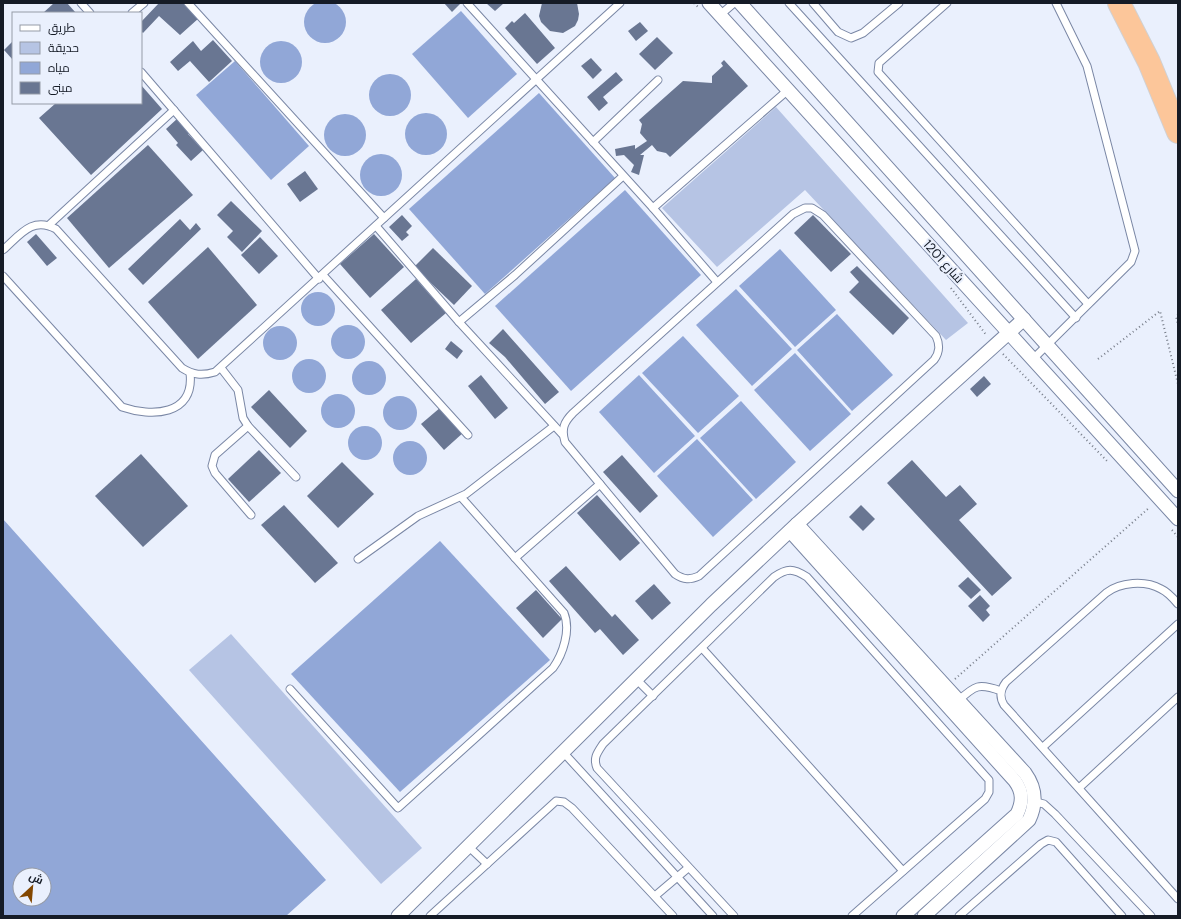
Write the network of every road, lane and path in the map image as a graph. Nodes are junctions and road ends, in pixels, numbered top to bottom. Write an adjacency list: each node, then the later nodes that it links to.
1 (81, 3): 15 (lane)
2 (144, 3): 16 (lane)
3 (188, 3): 27 (lane)
4 (468, 3): 19 (lane)
5 (620, 3): 19 (lane)
6 (709, 3): 17 (street, شارع 1201)
7 (734, 3): 17 (lane)
8 (740, 3): 37 (street, شارع 1201)
9 (789, 3): 36 (lane)
10 (812, 3): 11 (lane)
11 (899, 3)
12 (947, 3): 34 (lane)
13 (1056, 3): 34 (lane)
14 (1119, 3): 23 (highway)
15 (89, 12)
16 (133, 12)
17 (720, 15): 21 (street, شارع 1201)
18 (142, 73): 22 (lane)
19 (537, 79): 24 (lane); 27 (lane)
20 (658, 80): 24 (lane)
21 (788, 90): 26 (lane); 40 (street, شارع 1201)
22 (174, 110): 28 (lane); 32 (lane)
23 (1178, 132)
24 (593, 142): 25 (lane)
25 (623, 176): 26 (lane); 38 (lane)
26 (653, 208): 33 (lane)
27 (384, 218): 29 (lane)
28 (48, 225): 30 (lane); 46 (lane)
29 (376, 226): 32 (lane); 38 (lane)
30 (3, 250)
31 (3, 276): 46 (lane)
32 (321, 277): 45 (lane); 51 (lane)
33 (717, 282): 50 (lane); 54 (lane)
34 (1088, 304): 36 (lane)
35 (1178, 315): 39 (path)
36 (1076, 318): 41 (lane)
37 (1024, 319): 40 (street); 41 (street, شارع 1201)
38 (459, 322): 49 (lane)
39 (1178, 325)
40 (1008, 333): 42 (street); 43 (street, شارع 1201)
41 (1047, 345): 43 (lane); 55 (street, شارع 1201)
42 (994, 346): 52 (path); 60 (street)
43 (1033, 359): 59 (street, شارع 1201)
44 (1098, 359): 47 (path)
45 (221, 368): 46 (lane); 48 (lane)
46 (190, 373)
47 (1178, 384)
48 (248, 426): 53 (lane); 58 (lane)
49 (554, 426): 50 (lane); 56 (lane)
50 (562, 434): 54 (lane)
51 (468, 435)
52 (1113, 466)
53 (296, 477)
54 (600, 484): 62 (lane)
55 (1178, 491)
56 (461, 497): 62 (lane); 63 (lane)
57 (1145, 501): 67 (path)
58 (251, 515)
59 (1175, 524): 61 (path)
60 (793, 528): 68 (street); 73 (street); 77 (street)
61 (1178, 536)
62 (515, 558): 69 (lane)
63 (358, 559)
64 (1178, 604): 70 (lane)
65 (1178, 624): 74 (lane)
66 (702, 648): 71 (lane); 82 (lane); 82 (lane)
67 (951, 678)
68 (636, 679): 71 (lane); 75 (street)
69 (290, 689)
70 (1001, 691): 73 (lane); 74 (lane)
71 (653, 696): 81 (lane)
72 (1178, 697): 76 (lane)
73 (958, 700): 78 (street)
74 (1043, 747): 76 (lane)
75 (563, 752): 79 (street); 83 (lane)
76 (1079, 788): 85 (lane)
77 (1022, 801): 78 (lane); 92 (street)
78 (1035, 801): 93 (street); 96 (lane)
79 (468, 846): 80 (lane); 86 (street)
80 (487, 864): 84 (lane); 87 (lane)
81 (688, 868): 83 (lane); 90 (lane)
82 (904, 871): 91 (lane)
83 (678, 878): 84 (lane); 89 (lane)
84 (655, 896): 88 (lane)
85 (1178, 899)
86 (399, 916)
87 (430, 916)
88 (673, 916)
89 (713, 916)
90 (734, 916)
91 (852, 916)
92 (903, 916)
93 (924, 916)
94 (959, 916): 95 (lane)
95 (1122, 916)
96 (1151, 916)

